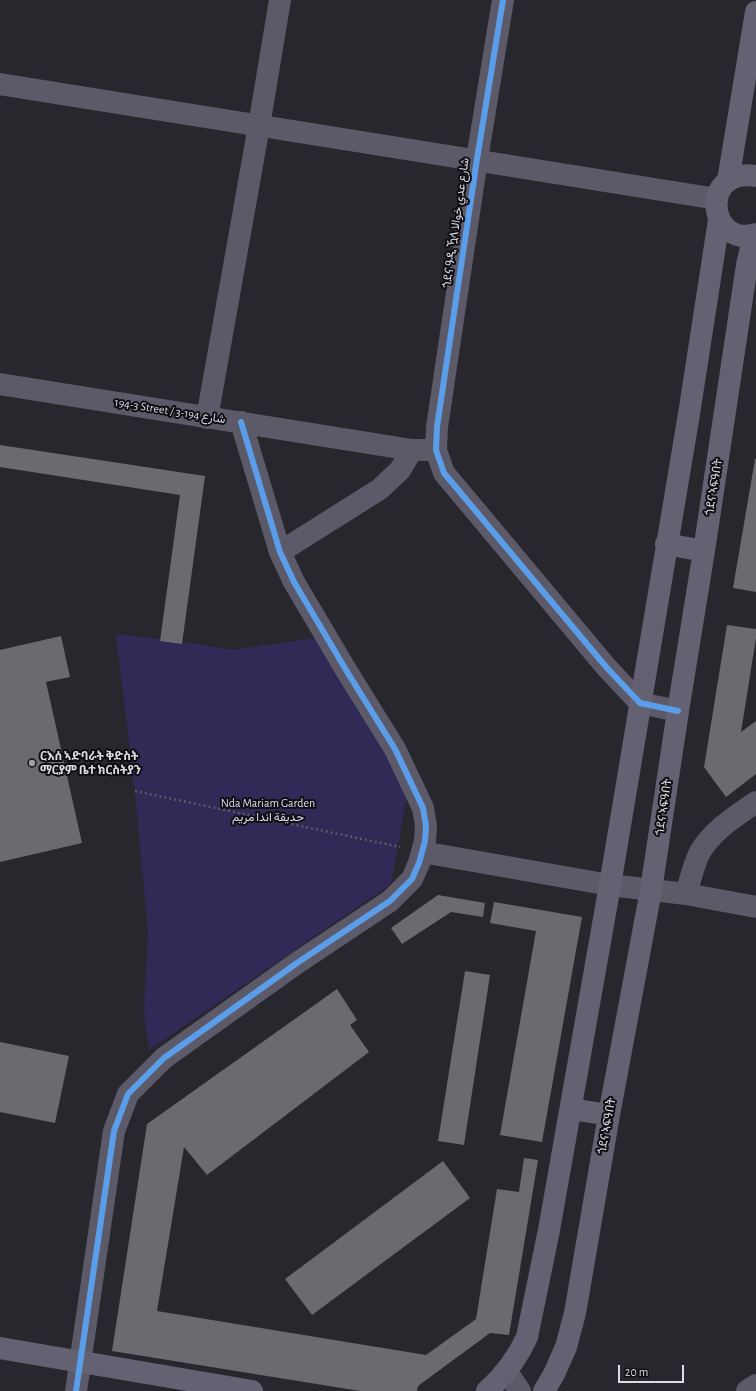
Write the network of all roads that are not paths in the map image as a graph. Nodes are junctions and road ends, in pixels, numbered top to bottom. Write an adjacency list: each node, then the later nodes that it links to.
1 (280, 0): 5 (street)
2 (503, 0): 6 (street, ጎደና ዓዲ ዃላ شارع عدي خوالا)
3 (756, 12): 8 (highway)
4 (0, 84): 5 (street)
5 (259, 126): 6 (street); 11 (street)
6 (477, 159): 8 (street); 14 (street, ጎደና ዓዲ ዃላ شارع عدي خوالا)
7 (756, 176): 8 (highway)
8 (721, 200): 9 (highway); 15 (highway)
9 (755, 235): 16 (highway, ጎደና ኣፍዓበት)
10 (0, 384): 11 (street, 194-3 Street / شارع 194-3)
11 (207, 418): 12 (street, 194-3 Street / شارع 194-3)
12 (241, 422): 13 (street, 194-3 Street / شارع 194-3); 17 (street)
13 (412, 450): 14 (street, 194-3 Street / شارع 194-3); 17 (street)
14 (436, 450): 18 (street)
15 (666, 544): 16 (highway); 18 (highway)
16 (704, 551): 19 (highway, ጎደና ኣፍዓበት)
17 (280, 552): 21 (street)
18 (640, 702): 19 (street); 22 (highway)
19 (678, 711): 23 (highway, ጎደና ኣፍዓበት)
20 (756, 802): 24 (street)
21 (422, 852): 22 (street); 29 (street)
22 (610, 884): 23 (street); 26 (highway)
23 (651, 890): 24 (street); 27 (highway, ጎደና ኣፍዓበት)
24 (686, 894): 25 (street)
25 (756, 906)
26 (571, 1109): 27 (highway); 30 (highway)
27 (609, 1115): 31 (highway, ጎደና ኣፍዓበት)
28 (0, 1348): 29 (highway)
29 (81, 1362): 33 (street); 34 (highway)
30 (507, 1372): 35 (highway); 36 (street)
31 (549, 1383)
32 (756, 1385): 37 (street)
33 (76, 1391)
34 (252, 1391)
35 (487, 1391)
36 (520, 1391)
37 (747, 1391)

